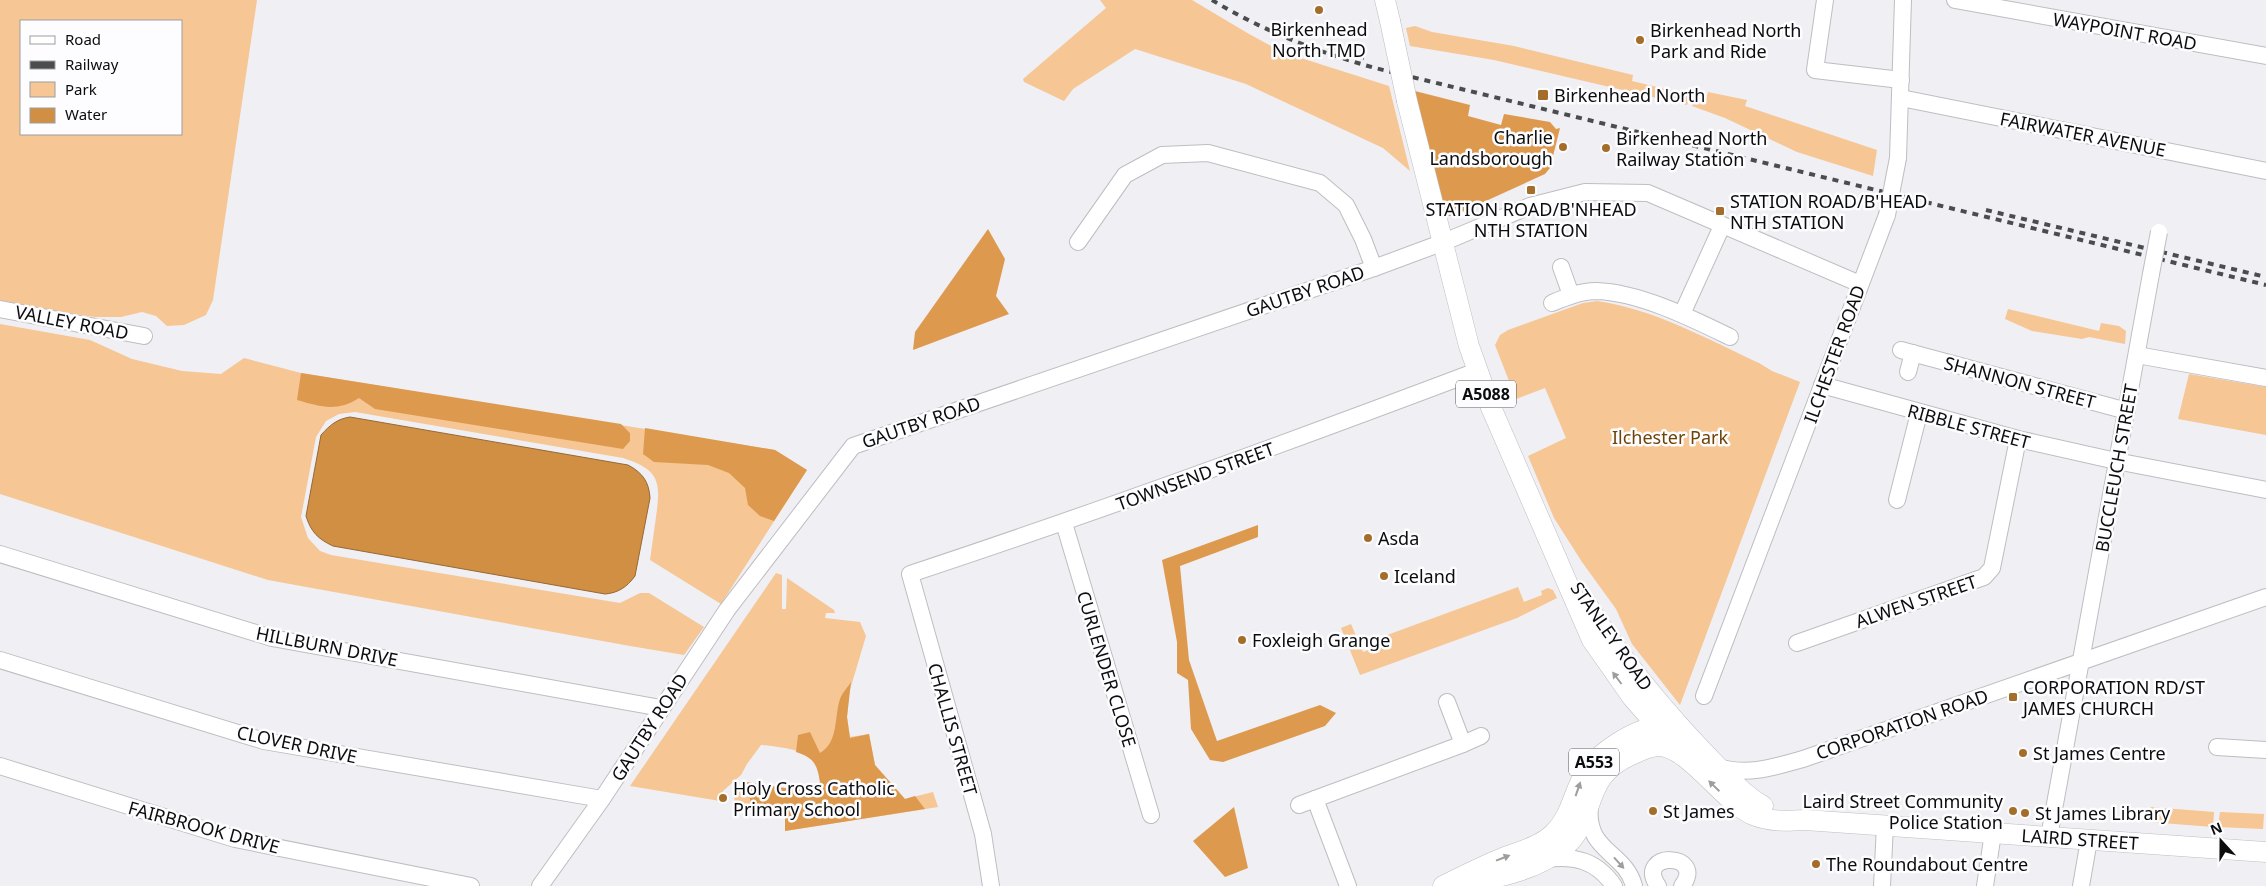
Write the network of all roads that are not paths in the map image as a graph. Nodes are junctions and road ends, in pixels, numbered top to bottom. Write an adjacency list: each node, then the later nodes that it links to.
1 (1385, 0): 12 (main road, A5088, bridge)
2 (1825, 0): 6 (street)
3 (1903, 0): 6 (street, ILCHESTER ROAD)
4 (1955, 0): 5 (street, WAYPOINT ROAD)
5 (2266, 56)
6 (1901, 80): 7 (street, ILCHESTER ROAD)
7 (1900, 98): 8 (street, FAIRWATER AVENUE); 15 (street, ILCHESTER ROAD, bridge)
8 (2266, 171)
9 (1722, 226): 12 (street, GAUTBY ROAD); 15 (street, GAUTBY ROAD); 19 (street)
10 (2159, 232): 22 (street, BUCCLEUCH STREET, bridge)
11 (1078, 242): 14 (street)
12 (1444, 242): 14 (street, GAUTBY ROAD); 23 (main road, STANLEY ROAD / A5088)
13 (1561, 267): 16 (street)
14 (1374, 268): 43 (street, GAUTBY ROAD)
15 (1860, 284): 26 (street, ILCHESTER ROAD)
16 (1571, 295): 17 (street); 19 (street)
17 (1552, 303)
18 (0, 309): 20 (street, VALLEY ROAD)
19 (1682, 314): 21 (street)
20 (144, 336)
21 (1730, 337)
22 (2137, 354): 25 (street); 27 (street, BUCCLEUCH STREET)
23 (1477, 371): 33 (street, TOWNSEND STREET); 41 (main road, STANLEY ROAD / A5088)
24 (1908, 372): 27 (street, SHANNON STREET)
25 (2266, 378)
26 (1822, 386): 28 (street, RIBBLE STREET); 40 (street, ILCHESTER ROAD)
27 (2127, 411): 30 (street, BUCCLEUCH STREET)
28 (1919, 413): 29 (street, RIBBLE STREET); 32 (street)
29 (2018, 439): 30 (street, RIBBLE STREET); 37 (street, ALWEN STREET)
30 (2116, 461): 31 (street, RIBBLE STREET); 39 (street, BUCCLEUCH STREET)
31 (2266, 490)
32 (1897, 500)
33 (1064, 523): 35 (street, TOWNSEND STREET); 60 (street, CURLENDER CLOSE)
34 (0, 554): 43 (street, HILLBURN DRIVE)
35 (910, 574): 74 (street, CHALLIS STREET)
36 (2266, 597): 39 (street, CORPORATION ROAD)
37 (1797, 643)
38 (0, 660): 55 (street, CLOVER DRIVE)
39 (2081, 662): 54 (street, CORPORATION ROAD); 65 (street, BUCCLEUCH STREET)
40 (1704, 696)
41 (1646, 701): 44 (main road, STANLEY ROAD / A5088); 45 (main road, STANLEY ROAD / A5088); 47 (main road, STANLEY ROAD)
42 (1447, 702): 48 (street)
43 (661, 708): 55 (street, GAUTBY ROAD)
44 (1656, 727): 45 (main road, A553); 47 (main road, A553); 51 (main road, STANLEY ROAD / A5088)
45 (1682, 729): 53 (main road, A553)
46 (1481, 736): 48 (street)
47 (1638, 742): 51 (main road, A553); 57 (main road, A553); 63 (main road, A553, one-way to 47)
48 (1463, 744): 56 (street)
49 (2217, 747): 50 (street)
50 (2266, 750)
51 (1683, 755): 61 (main road, A553, one-way to 51)
52 (0, 766): 72 (street, FAIRBROOK DRIVE)
53 (1718, 767): 54 (street, CORPORATION ROAD); 58 (main road, A553)
54 (1763, 770): 58 (street)
55 (602, 799): 73 (street, GAUTBY ROAD)
56 (1315, 799): 59 (street); 75 (street)
57 (1591, 801): 63 (main road, A553); 67 (street)
58 (1757, 802): 61 (main road, A553)
59 (1299, 805)
60 (1151, 814)
61 (1805, 820): 62 (main road, LAIRD STREET / A553)
62 (1885, 826): 64 (main road, LAIRD STREET / A553); 81 (street)
63 (1570, 831): 67 (street); 68 (main road, A553); 68 (main road, A553); 70 (street)
64 (1993, 833): 65 (main road, LAIRD STREET / A553); 82 (street)
65 (2049, 837): 66 (main road, LAIRD STREET / A553)
66 (2089, 840): 69 (main road, LAIRD STREET / A553); 83 (street)
67 (1600, 844): 79 (street, one-way to 79)
68 (1544, 851): 70 (street); 76 (main road, A553, one-way to 68); 77 (main road, A553)
69 (2266, 852)
70 (1581, 859): 78 (street)
71 (1686, 884): 80 (street)
72 (471, 886)
73 (540, 886)
74 (991, 886)
75 (1348, 886)
76 (1443, 886)
77 (1459, 886)
78 (1614, 886)
79 (1634, 886)
80 (1658, 886)
81 (1882, 886)
82 (1986, 886)
83 (2081, 886)

